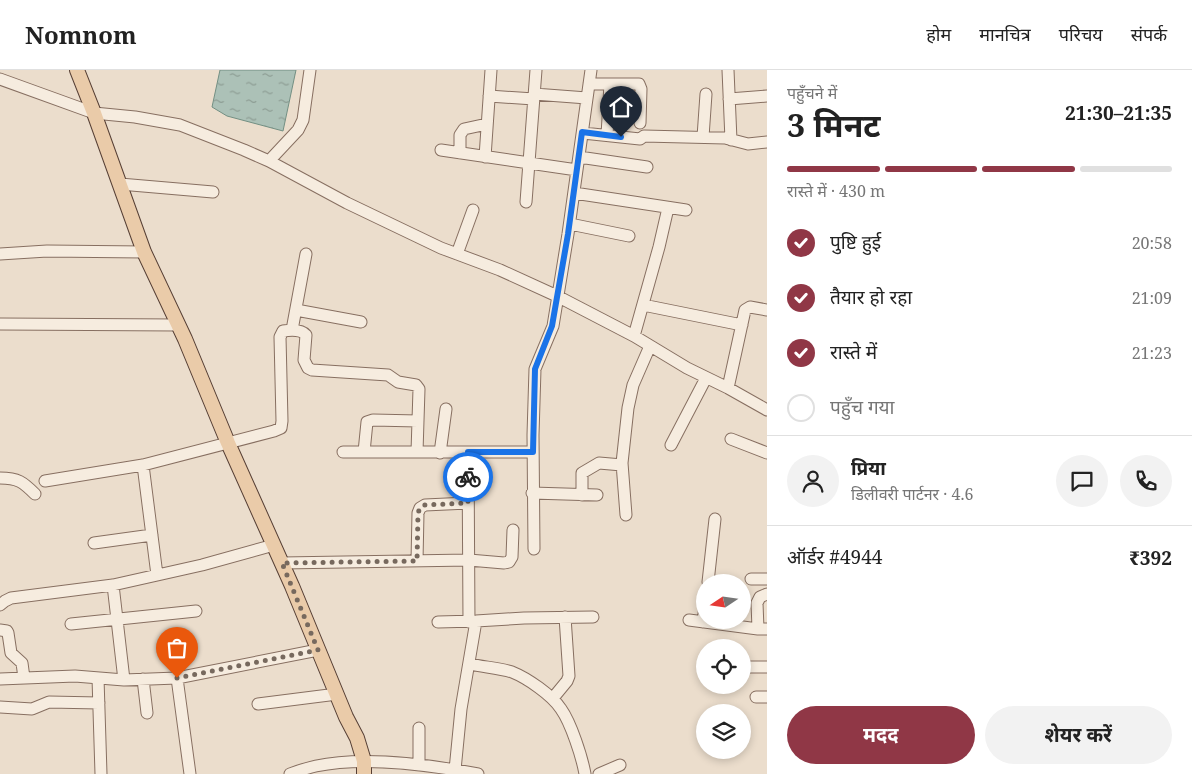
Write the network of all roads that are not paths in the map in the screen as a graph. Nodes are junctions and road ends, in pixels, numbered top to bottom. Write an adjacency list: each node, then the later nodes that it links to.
1 (77, 70): 16 (main road)
2 (310, 70): 28 (street)
3 (491, 70): 11 (street)
4 (536, 70): 12 (street)
5 (591, 70): 8 (street)
6 (728, 70): 15 (street)
7 (0, 79): 16 (street)
8 (589, 84): 9 (street); 14 (street)
9 (610, 84): 17 (street); 20 (street)
10 (706, 94): 21 (street)
11 (489, 96): 12 (street); 18 (street)
12 (534, 96): 14 (street); 29 (street)
13 (767, 96): 15 (street)
14 (587, 98): 19 (street)
15 (729, 99): 22 (street)
16 (94, 113): 28 (street); 32 (main road)
17 (640, 123)
18 (488, 124): 25 (street); 26 (street)
19 (582, 132): 20 (street); 27 (street)
20 (607, 136): 21 (street)
21 (703, 138): 22 (street)
22 (731, 140): 23 (street)
23 (767, 142)
24 (440, 150): 25 (street)
25 (460, 153): 26 (street)
26 (485, 156): 29 (street)
27 (579, 157): 30 (street); 31 (street)
28 (269, 161): 44 (street)
29 (529, 163): 31 (street); 35 (street)
30 (647, 167)
31 (577, 170): 34 (street)
32 (120, 184): 33 (street); 41 (main road)
33 (212, 192)
34 (574, 193): 36 (street); 39 (street)
35 (526, 202)
36 (668, 208): 38 (street); 46 (street)
37 (473, 210): 44 (street)
38 (686, 210)
39 (570, 224): 40 (street); 45 (street)
40 (629, 236)
41 (144, 252): 42 (street); 51 (main road)
42 (0, 254)
43 (306, 254): 47 (street)
44 (457, 254): 45 (street)
45 (557, 296): 54 (street); 69 (street)
46 (643, 305): 52 (street); 54 (street)
47 (296, 310): 49 (street); 53 (street)
48 (767, 310): 52 (street)
49 (361, 322)
50 (0, 324): 51 (street)
51 (178, 325): 62 (main road)
52 (742, 325): 57 (street)
53 (292, 330): 60 (street); 62 (street)
54 (634, 336): 55 (street)
55 (650, 346): 56 (street); 72 (street)
56 (706, 378): 57 (street); 63 (street)
57 (728, 388): 59 (street)
58 (446, 409): 67 (street)
59 (767, 410)
60 (418, 421): 65 (street); 66 (street)
61 (732, 439): 70 (street)
62 (228, 443): 71 (street); 85 (main road)
63 (671, 445)
64 (343, 452): 65 (street)
65 (364, 452): 66 (street)
66 (418, 452): 67 (street)
67 (440, 452): 68 (street)
68 (468, 452): 69 (street); 79 (street)
69 (533, 452): 75 (street)
70 (767, 453)
71 (143, 465): 74 (street); 83 (street)
72 (622, 465): 77 (street); 80 (street)
73 (0, 478): 76 (street)
74 (45, 481)
75 (532, 493): 77 (street); 86 (street)
76 (36, 494)
77 (582, 495): 78 (street)
78 (597, 495)
79 (468, 503): 87 (street); 88 (street)
80 (626, 515)
81 (715, 519): 90 (street)
82 (513, 530): 87 (street)
83 (152, 535): 84 (street); 91 (street)
84 (94, 542)
85 (274, 545): 89 (main road); 91 (street)
86 (534, 549)
87 (469, 560): 88 (street); 102 (street)
88 (417, 561): 89 (street)
89 (282, 563): 108 (main road)
90 (709, 574)
91 (157, 575): 94 (street)
92 (751, 579): 93 (street)
93 (767, 579)
94 (113, 585): 96 (street); 100 (street)
95 (767, 594): 106 (street)
96 (0, 605)
97 (196, 611): 100 (street)
98 (565, 617): 99 (street); 102 (street); 119 (street)
99 (593, 617)
100 (117, 619): 105 (street); 117 (street)
101 (689, 620): 103 (street)
102 (473, 621): 104 (street); 109 (street)
103 (696, 621)
104 (438, 622)
105 (71, 624)
106 (762, 629)
107 (0, 630): 112 (street)
108 (318, 650): 114 (street); 118 (main road)
109 (470, 664): 119 (street); 128 (street)
110 (751, 667): 111 (street)
111 (767, 667)
112 (24, 678): 113 (street); 115 (street)
113 (98, 678): 117 (street); 120 (street)
114 (177, 678): 116 (street); 131 (street)
115 (0, 679)
116 (143, 679): 117 (street); 123 (street)
117 (124, 680)
118 (337, 694): 121 (street); 127 (main road)
119 (553, 698): 134 (street)
120 (99, 703): 122 (street); 130 (street)
121 (258, 704)
122 (0, 708)
123 (147, 713)
124 (419, 728): 125 (street)
125 (419, 765): 127 (street); 129 (street)
126 (620, 765): 135 (street)
127 (364, 768): 132 (street)
128 (455, 770): 129 (street); 133 (street)
129 (435, 771)
130 (101, 774)
131 (190, 774)
132 (290, 774)
133 (478, 774)
134 (585, 774)
135 (599, 774)

